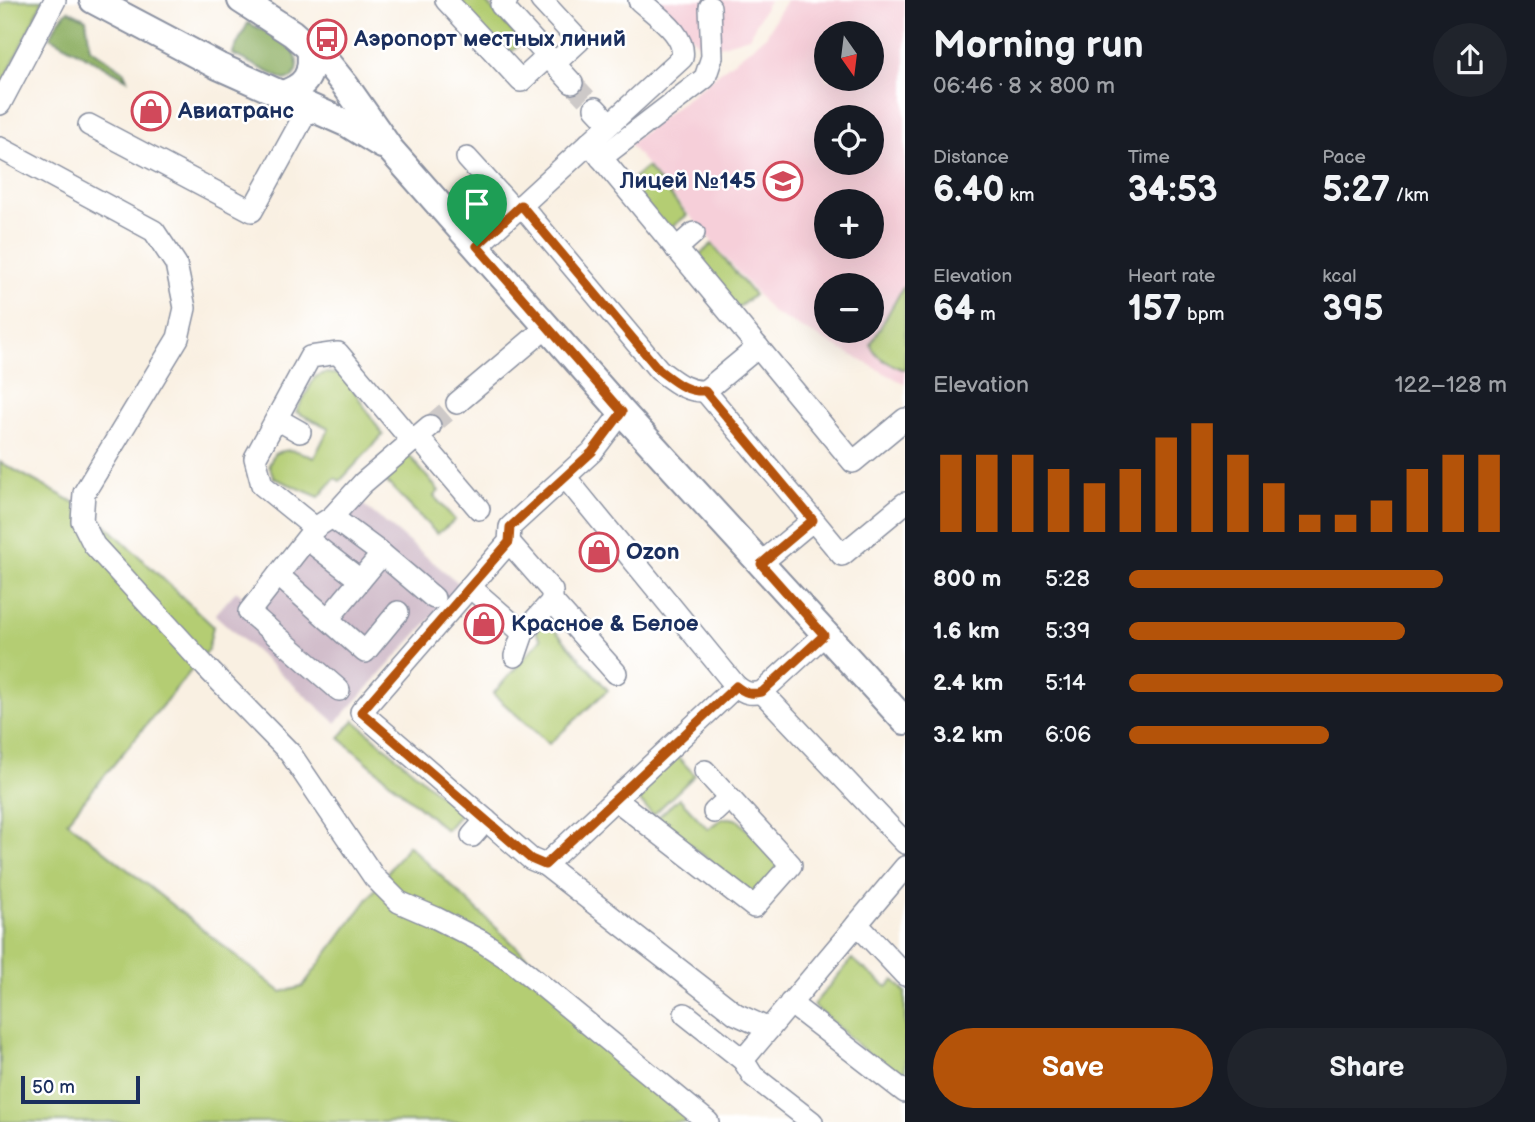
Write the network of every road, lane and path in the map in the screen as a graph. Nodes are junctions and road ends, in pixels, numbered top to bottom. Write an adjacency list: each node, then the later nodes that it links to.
1 (55, 0): 13 (lane)
2 (241, 0): 9 (main road)
3 (446, 0): 10 (lane)
4 (507, 0): 10 (lane)
5 (541, 0): 10 (lane)
6 (639, 0): 16 (lane)
7 (99, 2): 12 (main road)
8 (710, 7): 20 (lane)
9 (310, 47): 12 (main road); 19 (main road)
10 (552, 60): 11 (lane)
11 (572, 83)
12 (280, 95): 14 (main road)
13 (0, 104)
14 (309, 107): 17 (lane); 19 (main road)
15 (595, 108): 16 (lane)
16 (610, 124): 20 (lane)
17 (89, 125)
18 (0, 148): 72 (lane)
19 (390, 149): 24 (main road)
20 (595, 151): 22 (lane); 25 (lane)
21 (467, 158): 22 (lane)
22 (518, 208): 24 (lane); 28 (lane)
23 (694, 233): 25 (lane)
24 (477, 246): 26 (main road)
25 (676, 248): 27 (lane)
26 (547, 327): 29 (lane); 30 (main road)
27 (758, 347): 28 (lane); 32 (lane)
28 (705, 391): 38 (lane)
29 (457, 403)
30 (622, 412): 35 (lane); 42 (main road)
31 (276, 419): 33 (lane); 34 (lane); 39 (lane)
32 (905, 419)
33 (300, 432)
34 (420, 434): 37 (lane); 39 (lane)
35 (566, 478): 40 (lane); 54 (lane)
36 (905, 503): 38 (lane)
37 (479, 509)
38 (813, 520): 42 (lane)
39 (318, 528): 41 (lane); 43 (lane); 44 (lane)
40 (509, 542): 45 (lane); 47 (lane)
41 (382, 554): 44 (lane); 46 (lane)
42 (761, 564): 51 (main road)
43 (278, 575): 49 (lane); 55 (lane)
44 (360, 580): 49 (lane)
45 (470, 587): 50 (lane); 61 (lane)
46 (434, 598)
47 (552, 601): 50 (lane); 53 (lane)
48 (398, 612): 49 (lane)
49 (328, 619)
50 (523, 633): 52 (lane)
51 (824, 635): 56 (lane); 57 (main road)
52 (515, 656)
53 (616, 673)
54 (736, 686): 56 (lane); 59 (lane)
55 (339, 690)
56 (762, 692): 60 (lane)
57 (905, 721)
58 (705, 771): 59 (lane)
59 (615, 799): 61 (lane)
60 (905, 843)
61 (545, 865): 67 (lane)
62 (905, 867): 63 (lane)
63 (857, 924): 64 (lane); 65 (lane)
64 (905, 975)
65 (790, 1003): 68 (lane); 71 (lane)
66 (685, 1014): 69 (lane)
67 (736, 1014): 68 (lane); 69 (lane)
68 (769, 1029): 70 (lane)
69 (716, 1039): 70 (lane)
70 (743, 1060): 73 (lane)
71 (905, 1092)
72 (708, 1122)
73 (812, 1122)

